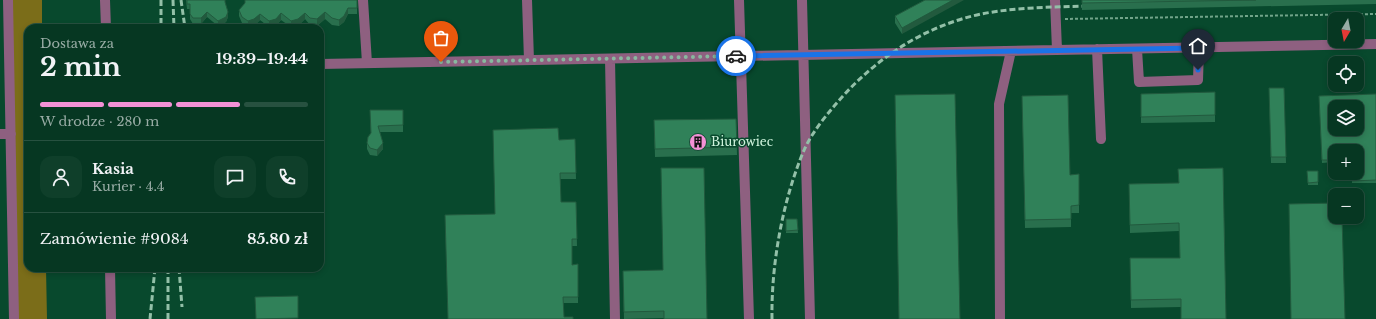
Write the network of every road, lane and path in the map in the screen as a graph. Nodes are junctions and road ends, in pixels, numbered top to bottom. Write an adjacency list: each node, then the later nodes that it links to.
1 (8, 0): 24 (lane)
2 (105, 0): 10 (lane)
3 (363, 0): 21 (lane)
4 (527, 0): 20 (lane)
5 (739, 0): 18 (lane)
6 (802, 0): 17 (lane)
7 (1055, 0): 9 (lane)
8 (1376, 14): 9 (path)
9 (1056, 19): 15 (lane)
10 (106, 24)
11 (1376, 44): 12 (lane)
12 (1198, 48): 14 (lane); 14 (lane)
13 (1097, 49): 14 (lane); 15 (lane); 25 (lane)
14 (1137, 49)
15 (1057, 50): 16 (lane)
16 (1011, 51): 17 (lane); 32 (lane)
17 (804, 55): 18 (lane); 31 (lane)
18 (742, 56): 19 (lane); 30 (lane)
19 (610, 59): 20 (lane); 29 (lane)
20 (529, 60): 21 (lane)
21 (367, 63): 22 (lane)
22 (324, 64)
23 (0, 134): 24 (lane)
24 (11, 134): 27 (lane)
25 (1101, 139)
26 (110, 272): 28 (lane)
27 (14, 319)
28 (111, 319)
29 (615, 319)
30 (749, 319)
31 (810, 319)
32 (1000, 319)

